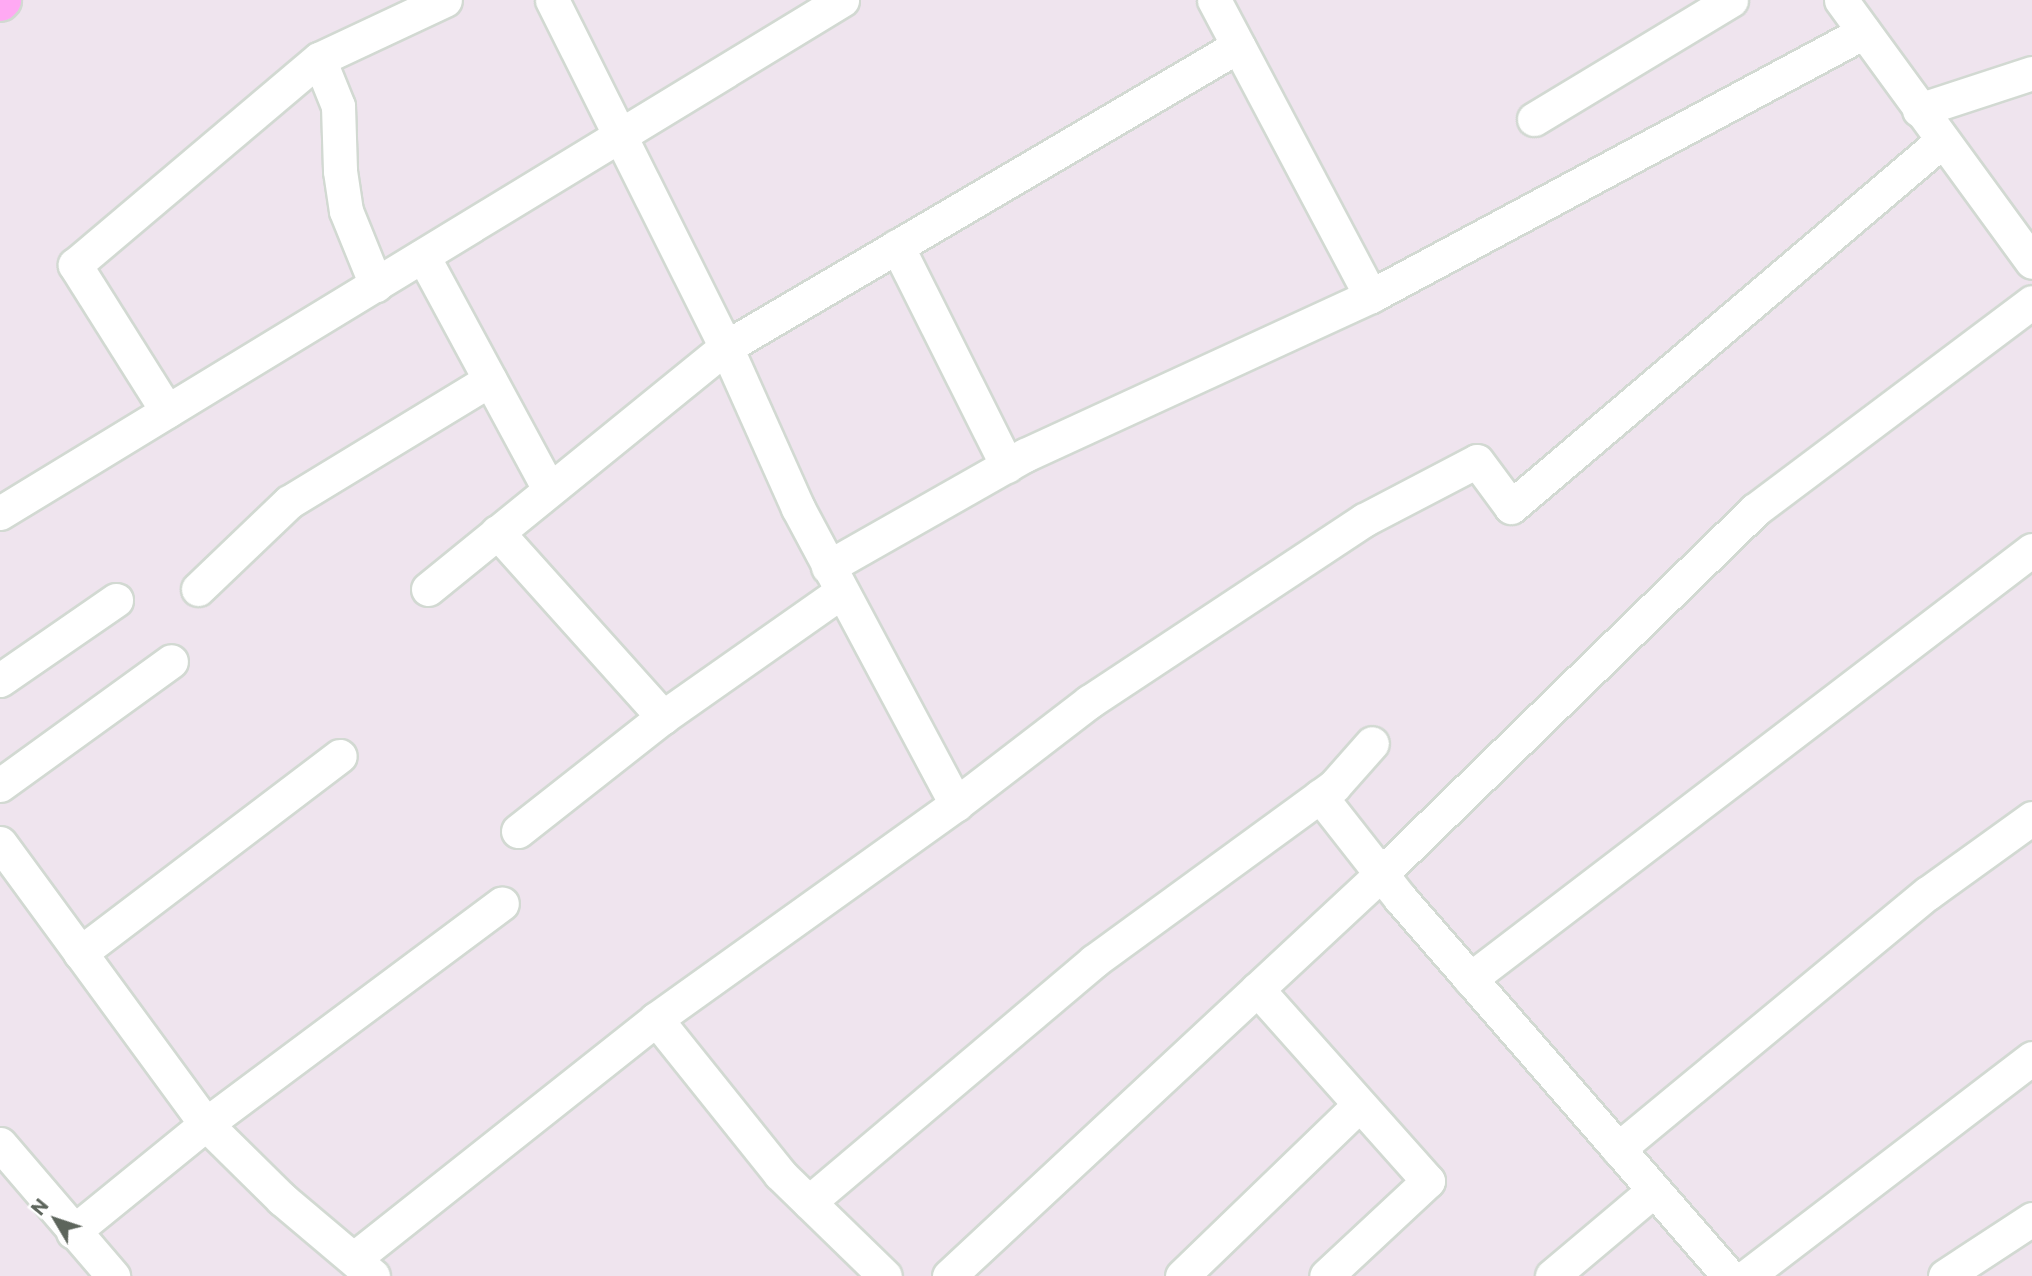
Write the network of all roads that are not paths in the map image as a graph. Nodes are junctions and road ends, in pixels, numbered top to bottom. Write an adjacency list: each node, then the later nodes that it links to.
1 (445, 0): 9 (street)
2 (552, 0): 13 (street)
3 (842, 0): 13 (street)
4 (1214, 0): 8 (street)
5 (1731, 0): 12 (street)
6 (1841, 0): 7 (street)
7 (1864, 32): 11 (street); 19 (street)
8 (1238, 46): 15 (street); 19 (street)
9 (319, 59): 18 (street); 23 (street)
10 (2032, 74): 11 (street)
11 (1919, 110): 14 (street)
12 (1534, 119)
13 (617, 138): 16 (street); 21 (street)
14 (1942, 141): 17 (street); 40 (street)
15 (897, 246): 21 (street); 24 (street)
16 (423, 256): 18 (street); 22 (street)
17 (2032, 262)
18 (376, 285): 23 (street)
19 (1371, 296): 24 (street)
20 (2032, 302): 44 (street)
21 (726, 346): 25 (street); 29 (street)
22 (490, 380): 25 (street); 30 (street)
23 (167, 411): 26 (street)
24 (1007, 466): 29 (street)
25 (549, 489): 27 (street)
26 (0, 513)
27 (497, 532): 31 (street); 35 (street)
28 (2032, 550): 47 (street)
29 (835, 579): 35 (street); 40 (street)
30 (198, 589)
31 (428, 589)
32 (116, 600): 34 (street)
33 (170, 661): 38 (street)
34 (0, 680)
35 (663, 717): 42 (street)
36 (1372, 743): 39 (street)
37 (340, 757): 46 (street)
38 (0, 785)
39 (1320, 796): 44 (street); 56 (street)
40 (956, 804): 49 (street)
41 (2032, 818): 54 (street)
42 (518, 831)
43 (0, 843): 46 (street)
44 (1381, 874): 47 (street); 48 (street)
45 (502, 902): 52 (street)
46 (80, 953): 52 (street)
47 (1470, 979): 54 (street)
48 (1257, 989): 51 (street); 62 (street)
49 (656, 1018): 56 (street); 59 (street)
50 (2032, 1058): 67 (street)
51 (1358, 1106): 63 (street); 64 (street)
52 (206, 1124): 58 (street); 59 (street)
53 (0, 1144): 58 (street)
54 (1618, 1149): 55 (street)
55 (1654, 1190): 65 (street); 66 (street)
56 (809, 1202): 61 (street)
57 (2032, 1219): 68 (street)
58 (74, 1232): 60 (street)
59 (364, 1266)
60 (113, 1276)
61 (885, 1276)
62 (949, 1276)
63 (1182, 1276)
64 (1326, 1276)
65 (1552, 1276)
66 (1729, 1276)
67 (1747, 1276)
68 (1945, 1276)

